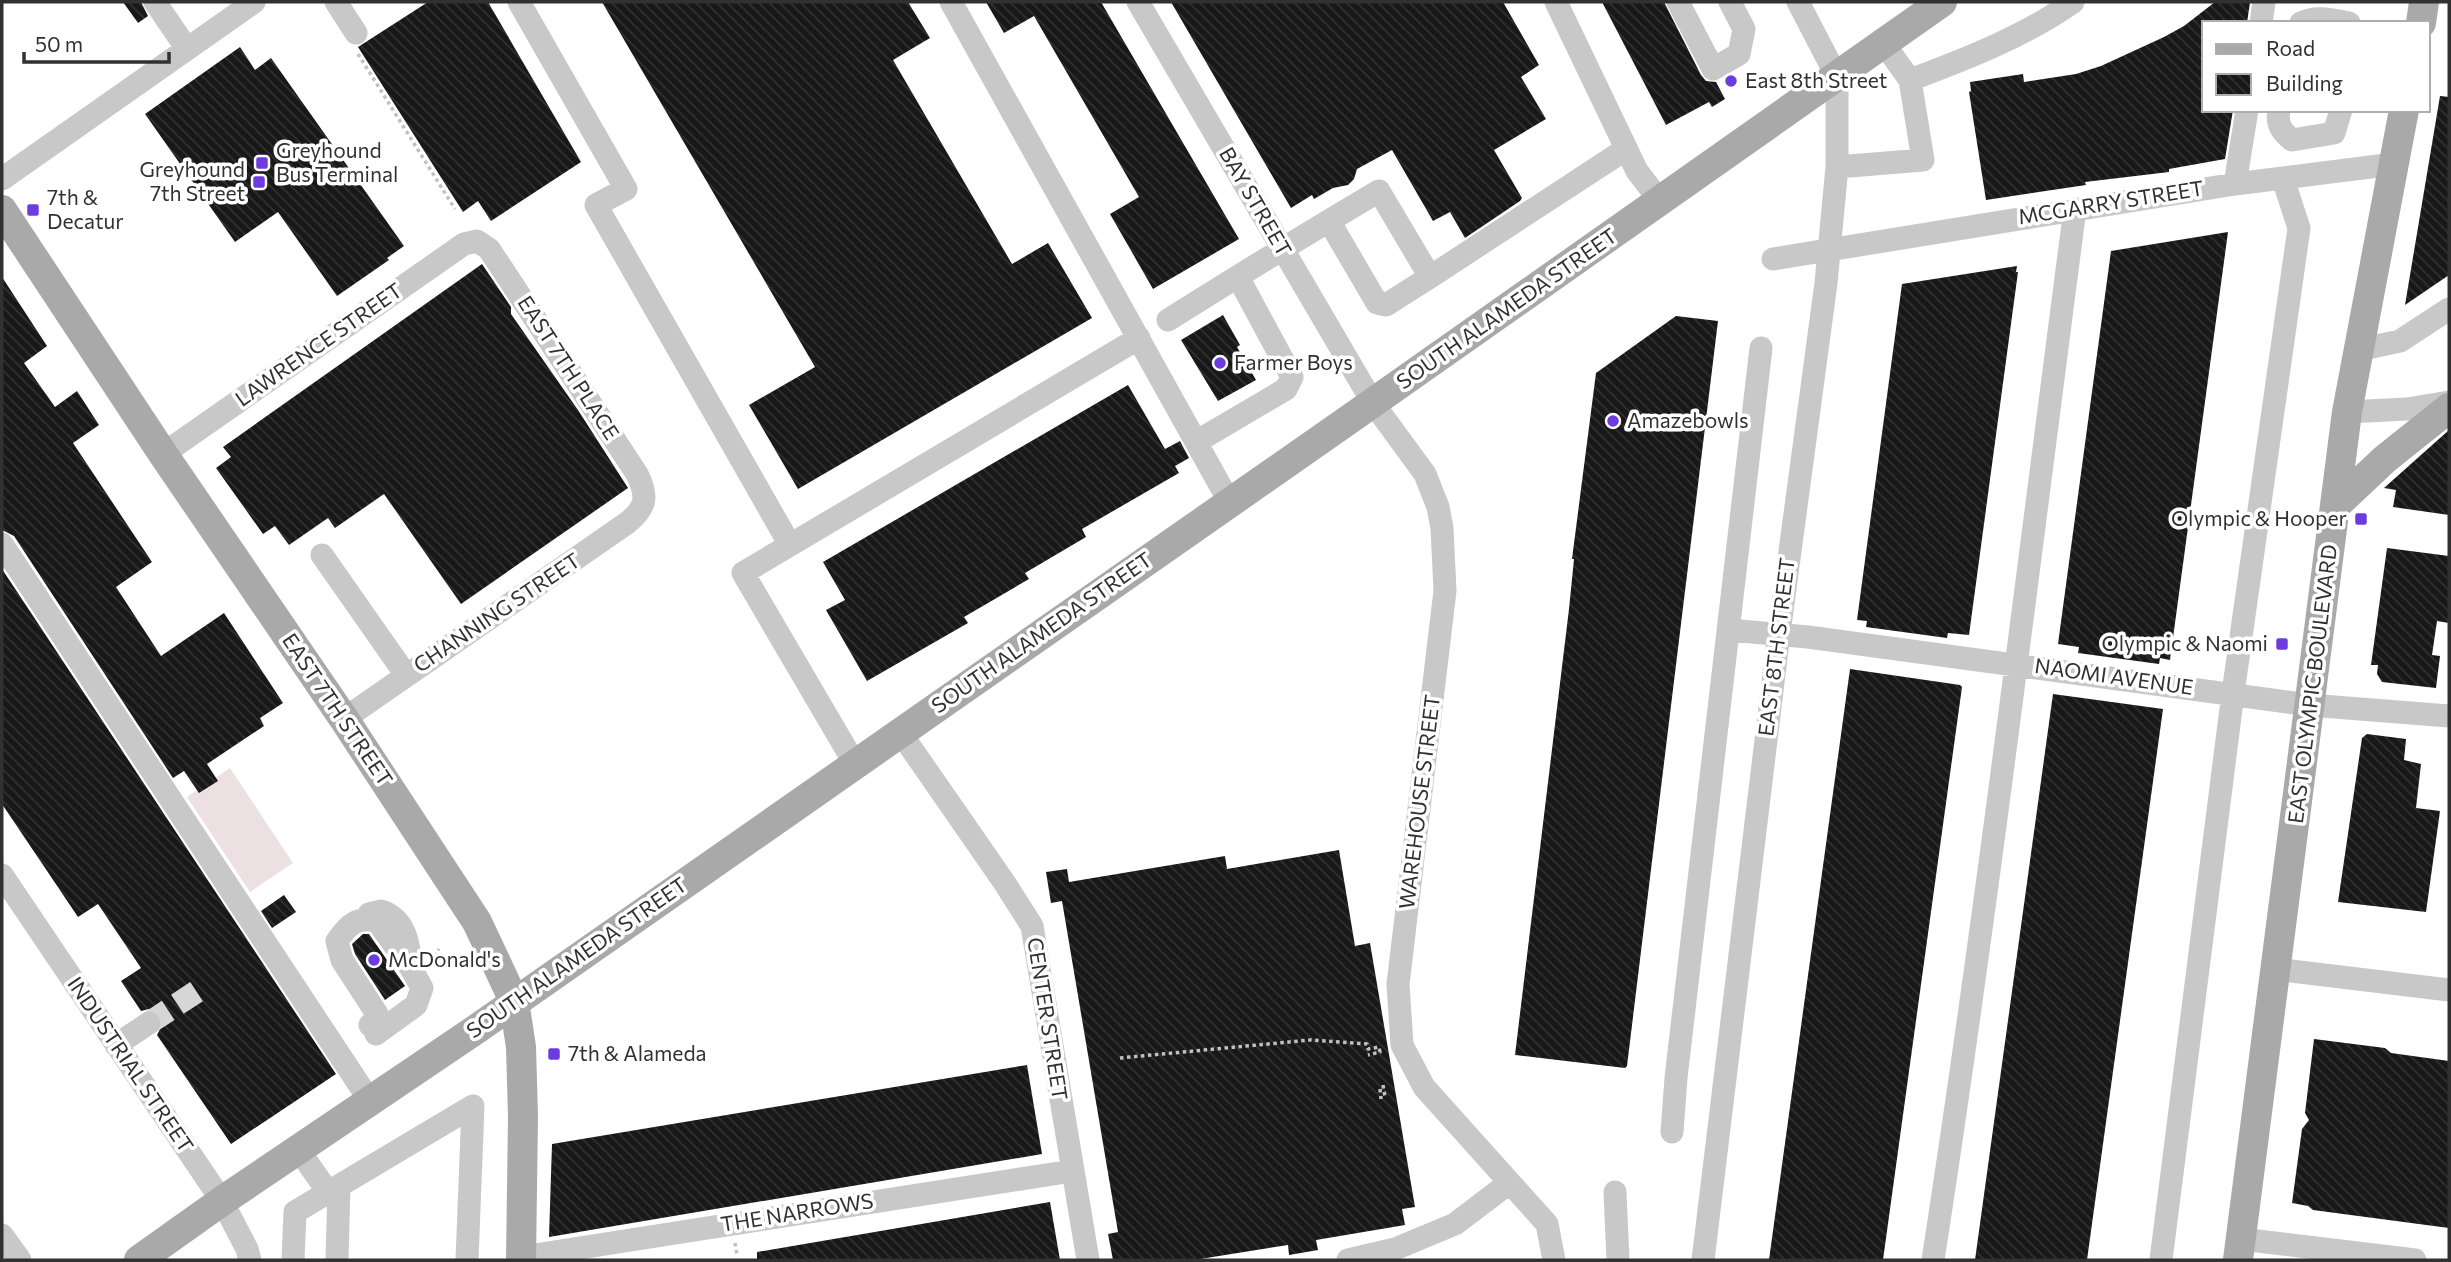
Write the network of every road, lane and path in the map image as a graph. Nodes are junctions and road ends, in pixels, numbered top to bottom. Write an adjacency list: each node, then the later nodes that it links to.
1 (155, 2): 21 (street)
2 (254, 2): 21 (street)
3 (336, 2): 19 (street)
4 (519, 2): 60 (street)
5 (951, 2): 47 (street)
6 (1138, 2): 40 (street, BAY STREET)
7 (1556, 2): 28 (street)
8 (1678, 2): 9 (street)
9 (1730, 2)
10 (1798, 2): 22 (street, EAST 8TH STREET)
11 (1942, 2): 20 (main road, SOUTH ALAMEDA STREET)
12 (2073, 2): 23 (street)
13 (2264, 2): 15 (street)
14 (2424, 2): 18 (main road)
15 (2261, 21)
16 (2305, 21): 17 (street)
17 (2337, 21)
18 (2421, 21)
19 (356, 33): 35 (path)
20 (1884, 44): 22 (main road, SOUTH ALAMEDA STREET); 23 (street)
21 (187, 49): 32 (street)
22 (1837, 77): 30 (street, EAST 8TH STREET); 34 (main road, SOUTH ALAMEDA STREET)
23 (1910, 80): 30 (street)
24 (2247, 112): 33 (street)
25 (2278, 112): 26 (street)
26 (2340, 112)
27 (2404, 112): 29 (main road, EAST OLYMPIC BOULEVARD)
28 (1626, 149): 34 (street); 44 (street)
29 (2394, 163): 31 (street, MCGARRY STREET); 49 (main road, EAST OLYMPIC BOULEVARD)
30 (1837, 167): 41 (street, EAST 8TH STREET)
31 (2283, 178): 33 (street, MCGARRY STREET); 66 (street)
32 (2, 179)
33 (2235, 184): 36 (street, MCGARRY STREET)
34 (1660, 201): 51 (main road, SOUTH ALAMEDA STREET)
35 (455, 209)
36 (2075, 209): 41 (street, MCGARRY STREET); 64 (street)
37 (2, 210): 55 (main road, EAST 7TH STREET)
38 (1329, 221): 40 (street); 44 (street); 44 (street)
39 (477, 241): 55 (street, LAWRENCE STREET); 56 (street, EAST 7TH PLACE)
40 (1282, 248): 43 (street); 51 (street, BAY STREET)
41 (1829, 248): 42 (street, MCGARRY STREET); 63 (street, EAST 8TH STREET)
42 (1773, 259)
43 (1238, 277): 46 (street); 54 (street)
44 (1430, 277)
45 (2449, 309): 49 (street)
46 (1168, 320)
47 (1139, 338): 54 (street); 60 (street)
48 (1761, 348): 62 (street)
49 (2358, 350): 53 (main road, EAST OLYMPIC BOULEVARD)
50 (2449, 402): 53 (street)
51 (1373, 403): 57 (main road, SOUTH ALAMEDA STREET); 90 (street, WAREHOUSE STREET)
52 (2449, 408): 58 (main road)
53 (2347, 412): 58 (main road, EAST OLYMPIC BOULEVARD)
54 (1196, 442): 57 (street)
55 (163, 454): 69 (main road, EAST 7TH STREET)
56 (644, 503): 65 (street, CHANNING STREET)
57 (1230, 503): 70 (main road, SOUTH ALAMEDA STREET)
58 (2335, 506): 67 (main road, EAST OLYMPIC BOULEVARD)
59 (2, 544): 86 (street)
60 (790, 545): 71 (street)
61 (323, 555): 65 (street)
62 (1729, 630): 63 (street, NAOMI AVENUE); 87 (street)
63 (1779, 633): 64 (street, NAOMI AVENUE); 107 (street, EAST 8TH STREET)
64 (2017, 664): 66 (street, NAOMI AVENUE); 108 (street)
65 (406, 675): 69 (street, CHANNING STREET)
66 (2233, 693): 67 (street, NAOMI AVENUE); 109 (street)
67 (2309, 705): 68 (street, NAOMI AVENUE); 75 (main road, EAST OLYMPIC BOULEVARD)
68 (2449, 716)
69 (344, 719): 77 (main road, EAST 7TH STREET)
70 (900, 732): 71 (main road, SOUTH ALAMEDA STREET); 89 (street, CENTER STREET)
71 (855, 764): 77 (main road, SOUTH ALAMEDA STREET)
72 (2, 875): 79 (street, INDUSTRIAL STREET)
73 (439, 950): 74 (path)
74 (420, 968): 74 (street)
75 (2274, 969): 76 (street); 95 (main road, EAST OLYMPIC BOULEVARD)
76 (2449, 990)
77 (514, 1001): 86 (main road, SOUTH ALAMEDA STREET); 96 (main road, EAST 7TH STREET)
78 (149, 1023): 79 (street)
79 (116, 1045): 93 (street, INDUSTRIAL STREET)
80 (1379, 1047): 83 (path)
81 (1379, 1052): 82 (path)
82 (1368, 1055)
83 (1120, 1058)
84 (1381, 1087): 85 (path)
85 (1383, 1098)
86 (370, 1101): 88 (main road, SOUTH ALAMEDA STREET)
87 (1672, 1132)
88 (298, 1149): 91 (street); 93 (main road, SOUTH ALAMEDA STREET)
89 (1072, 1171): 96 (street, THE NARROWS); 104 (street, CENTER STREET)
90 (1509, 1183): 105 (street); 106 (street, WAREHOUSE STREET)
91 (333, 1189): 101 (street); 102 (street); 103 (street)
92 (1615, 1192): 98 (street)
93 (222, 1201): 99 (main road, SOUTH ALAMEDA STREET); 100 (street, INDUSTRIAL STREET)
94 (2, 1235): 97 (street)
95 (2240, 1249): 110 (street)
96 (522, 1258)
97 (17, 1259)
98 (1612, 1259)
99 (139, 1260)
100 (250, 1260)
101 (293, 1260)
102 (337, 1260)
103 (467, 1260)
104 (1088, 1260)
105 (1348, 1260)
106 (1554, 1260)
107 (1703, 1260)
108 (1933, 1260)
109 (2161, 1260)
110 (2415, 1260)

